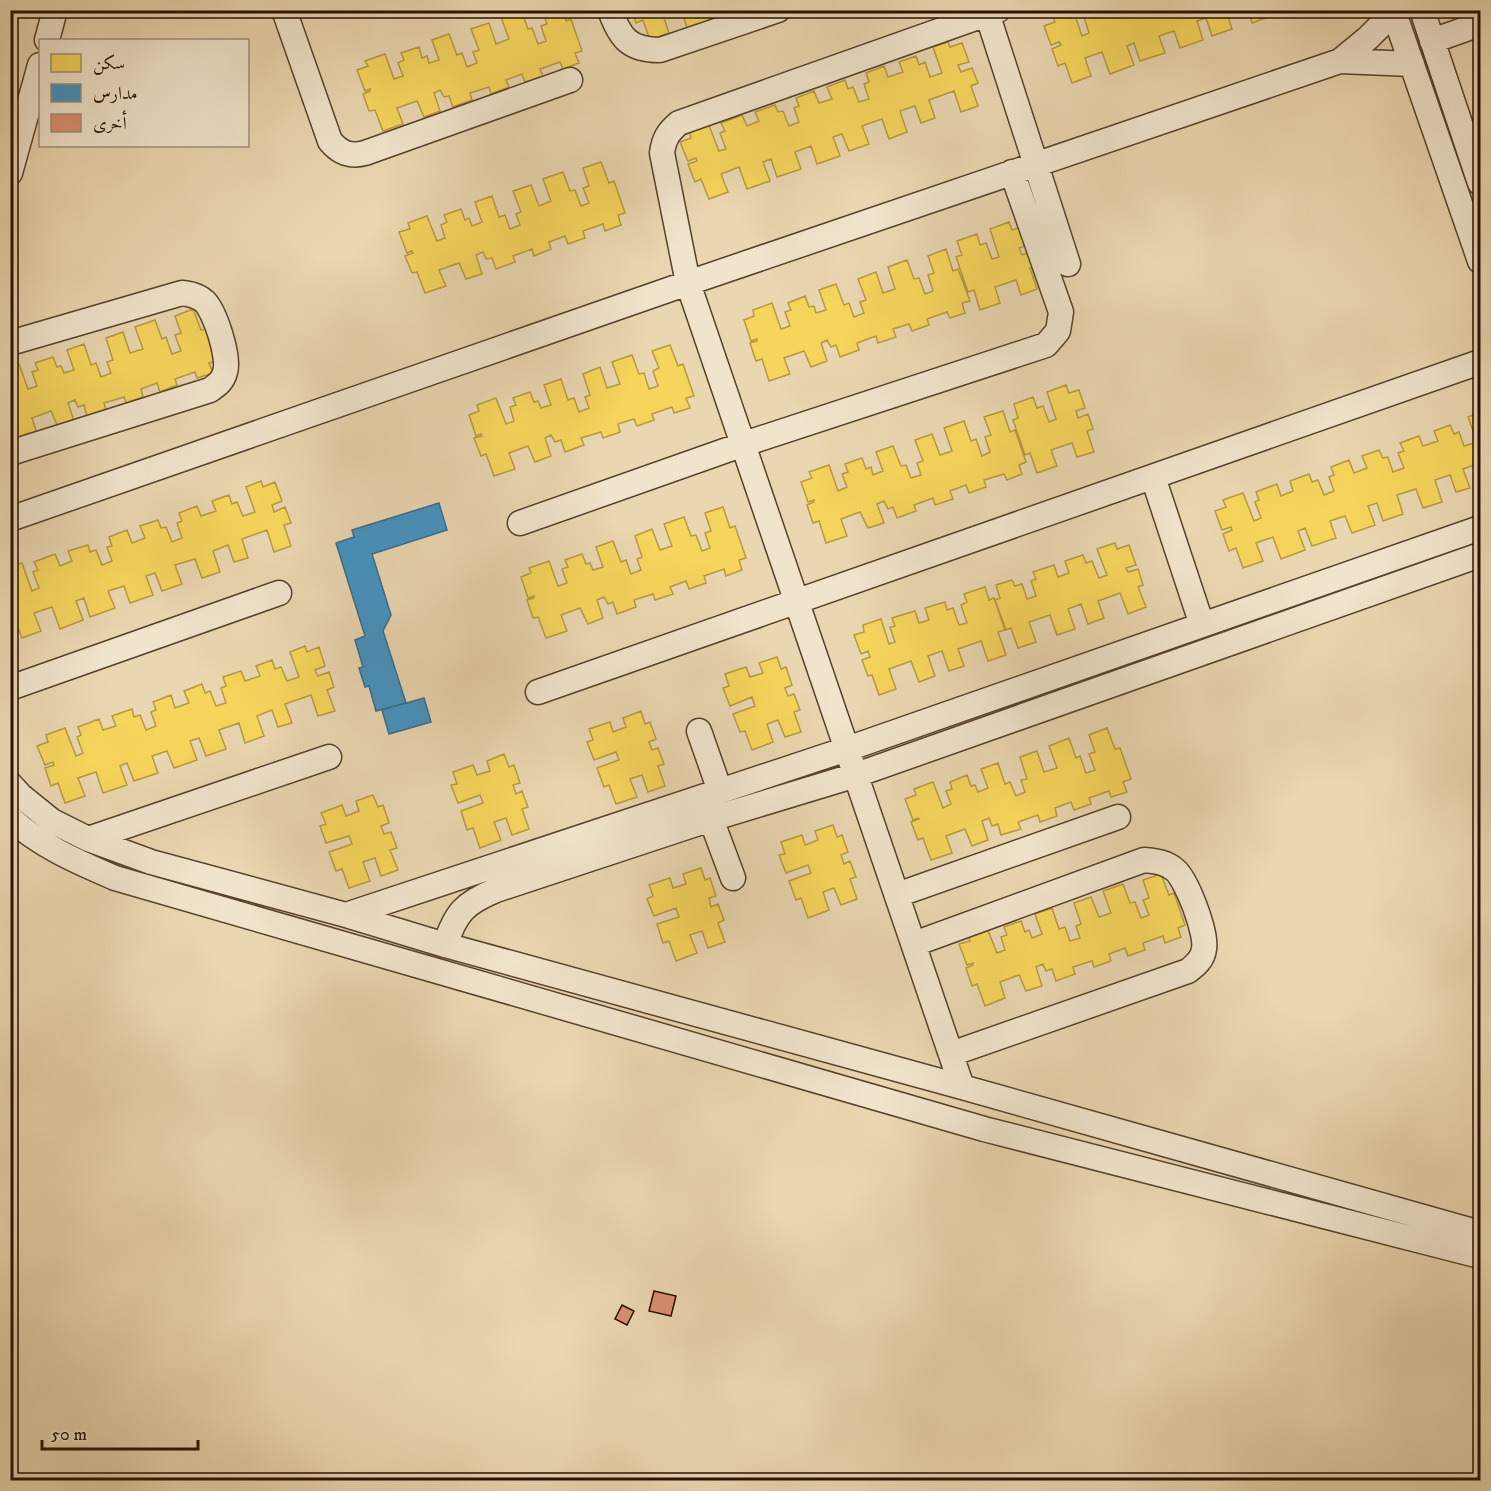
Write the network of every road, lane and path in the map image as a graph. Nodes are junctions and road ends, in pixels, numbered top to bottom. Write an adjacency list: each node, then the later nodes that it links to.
1 (56, 10): 9 (street)
2 (610, 10): 3 (street)
3 (778, 10)
4 (1422, 10): 10 (street)
5 (1393, 11): 11 (street); 12 (street)
6 (291, 12): 14 (street)
7 (990, 12): 15 (street); 21 (street)
8 (1480, 24): 10 (street)
9 (47, 39)
10 (1432, 41): 18 (street)
11 (1340, 61): 12 (street); 15 (street)
12 (1412, 64): 19 (street)
13 (39, 68): 17 (street)
14 (570, 80)
15 (1035, 164): 16 (street); 20 (street)
16 (1012, 172): 21 (street); 24 (street)
17 (10, 173)
18 (1479, 176)
19 (1480, 261)
20 (1068, 264)
21 (688, 283): 24 (street); 27 (street)
22 (10, 343): 25 (street)
23 (1480, 362): 26 (street)
24 (744, 444): 28 (street); 32 (street)
25 (10, 453)
26 (1153, 477): 32 (street); 33 (street)
27 (10, 519)
28 (520, 523)
29 (1480, 528): 33 (street)
30 (1480, 555): 39 (street)
31 (279, 593): 34 (street)
32 (798, 601): 35 (street); 37 (street)
33 (1202, 625): 37 (street)
34 (10, 688)
35 (538, 692)
36 (699, 731): 41 (street)
37 (847, 749): 39 (street); 41 (street)
38 (329, 757): 45 (street)
39 (856, 775): 44 (street); 47 (street)
40 (10, 784): 45 (street)
41 (720, 791): 48 (street)
42 (1118, 817): 47 (street)
43 (10, 818): 54 (street)
44 (711, 819): 46 (street); 49 (street)
45 (88, 839): 48 (street)
46 (733, 878)
47 (897, 895): 50 (street)
48 (346, 915): 49 (street)
49 (445, 945): 52 (street)
50 (914, 945): 51 (street); 51 (street)
51 (951, 1054): 52 (street)
52 (962, 1087): 53 (street)
53 (1480, 1233)
54 (1480, 1256)

